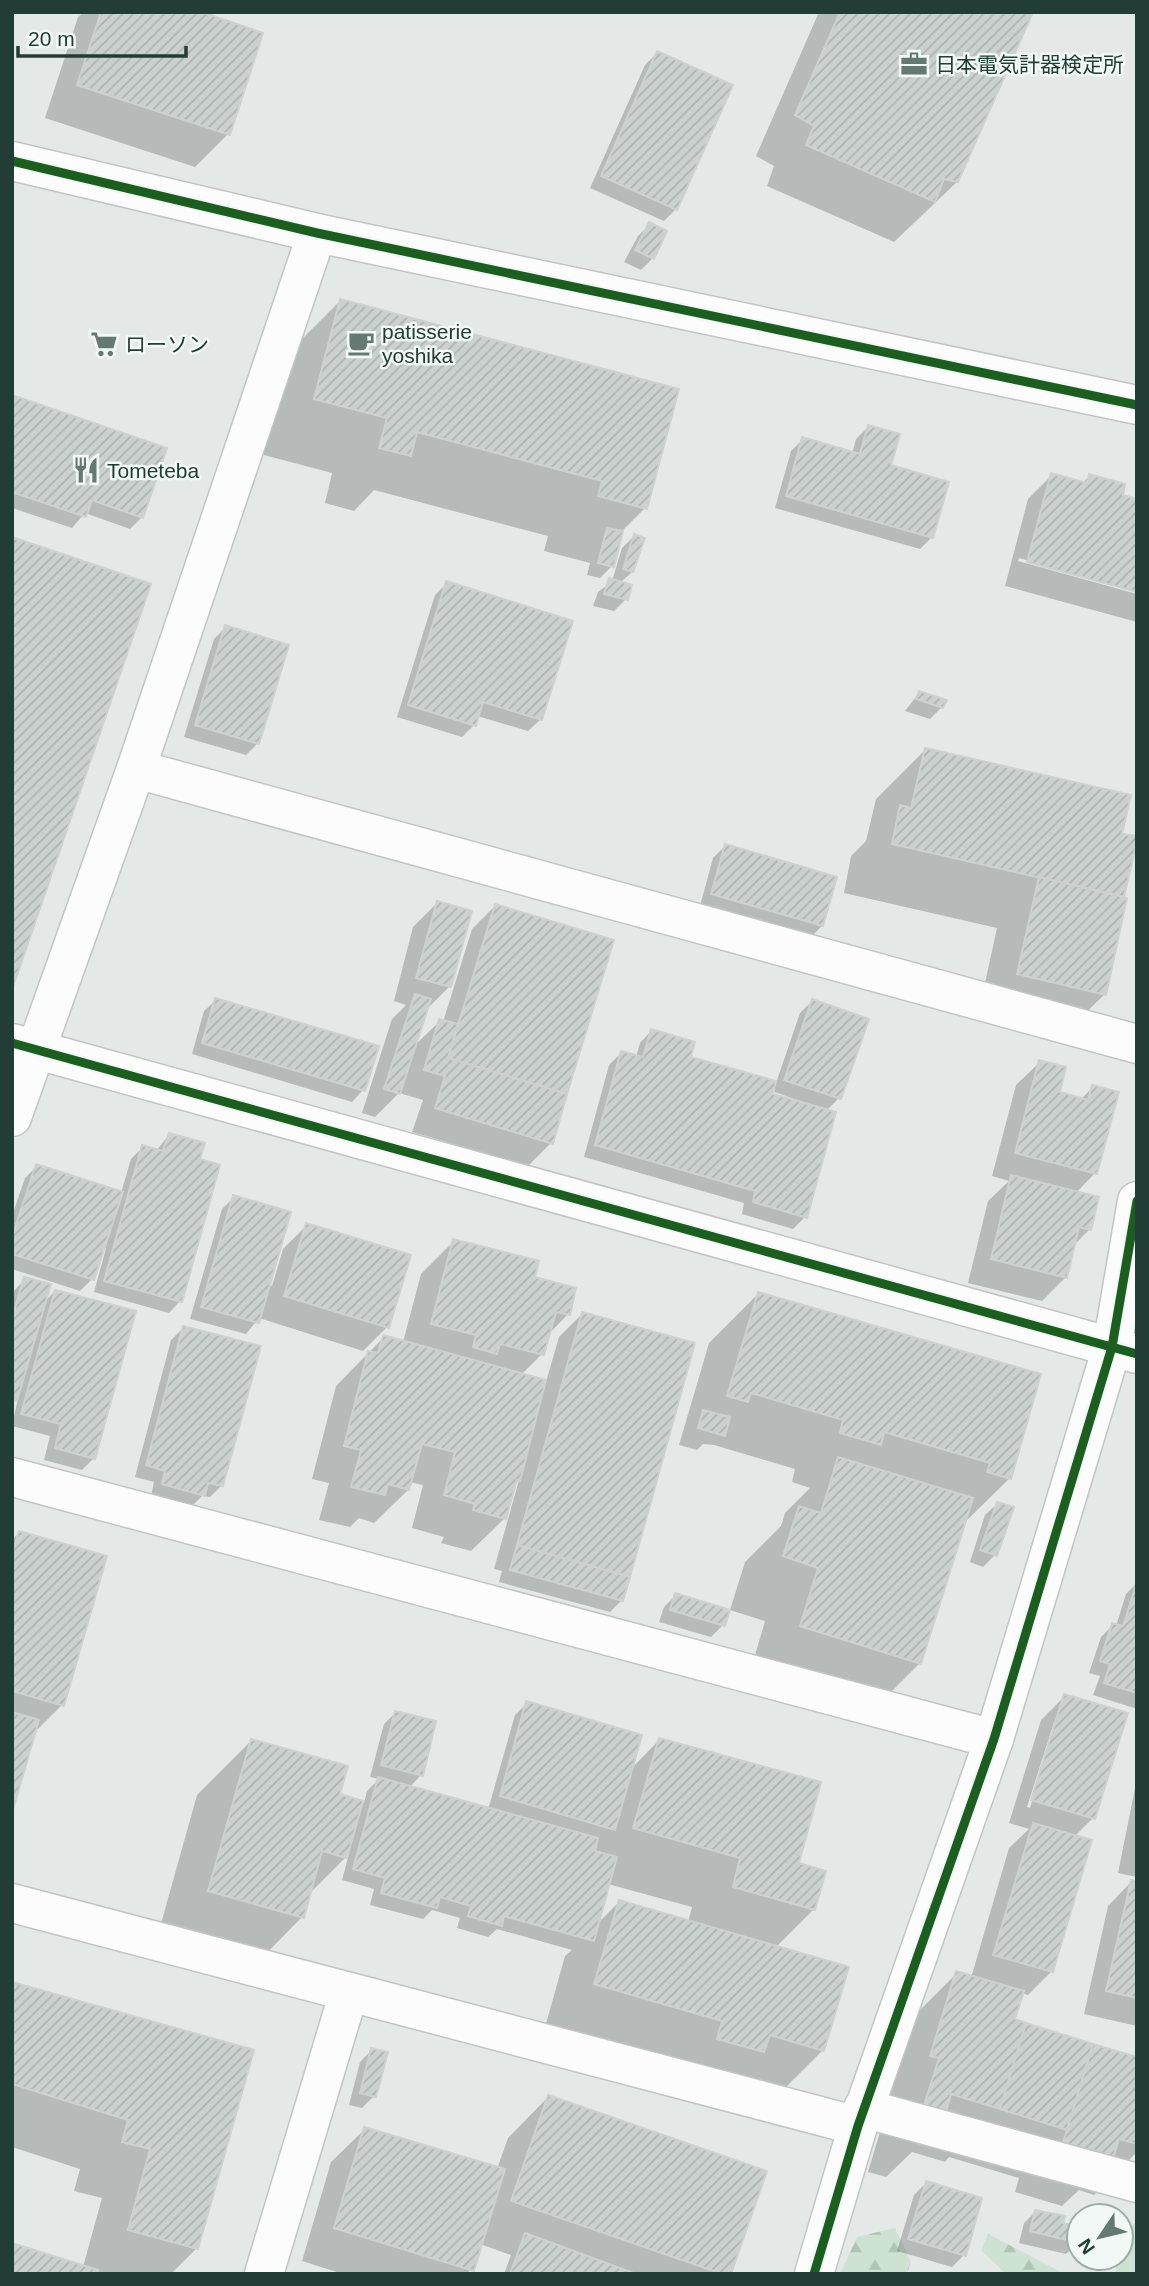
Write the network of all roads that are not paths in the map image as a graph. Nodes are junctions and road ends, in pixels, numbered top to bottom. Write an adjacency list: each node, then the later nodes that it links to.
1 (12, 161): 2 (street)
2 (317, 233): 3 (street); 4 (street)
3 (1137, 405)
4 (136, 769): 5 (street); 6 (street)
5 (1137, 1044)
6 (23, 1047): 7 (street); 9 (street)
7 (12, 1117)
8 (1137, 1201): 9 (street)
9 (1125, 1351): 11 (street)
10 (12, 1478): 11 (street)
11 (995, 1739): 14 (street)
12 (12, 1903): 13 (street)
13 (349, 1992): 14 (street); 16 (street)
14 (860, 2117): 15 (street); 17 (street)
15 (1137, 2183)
16 (264, 2274)
17 (814, 2274)

